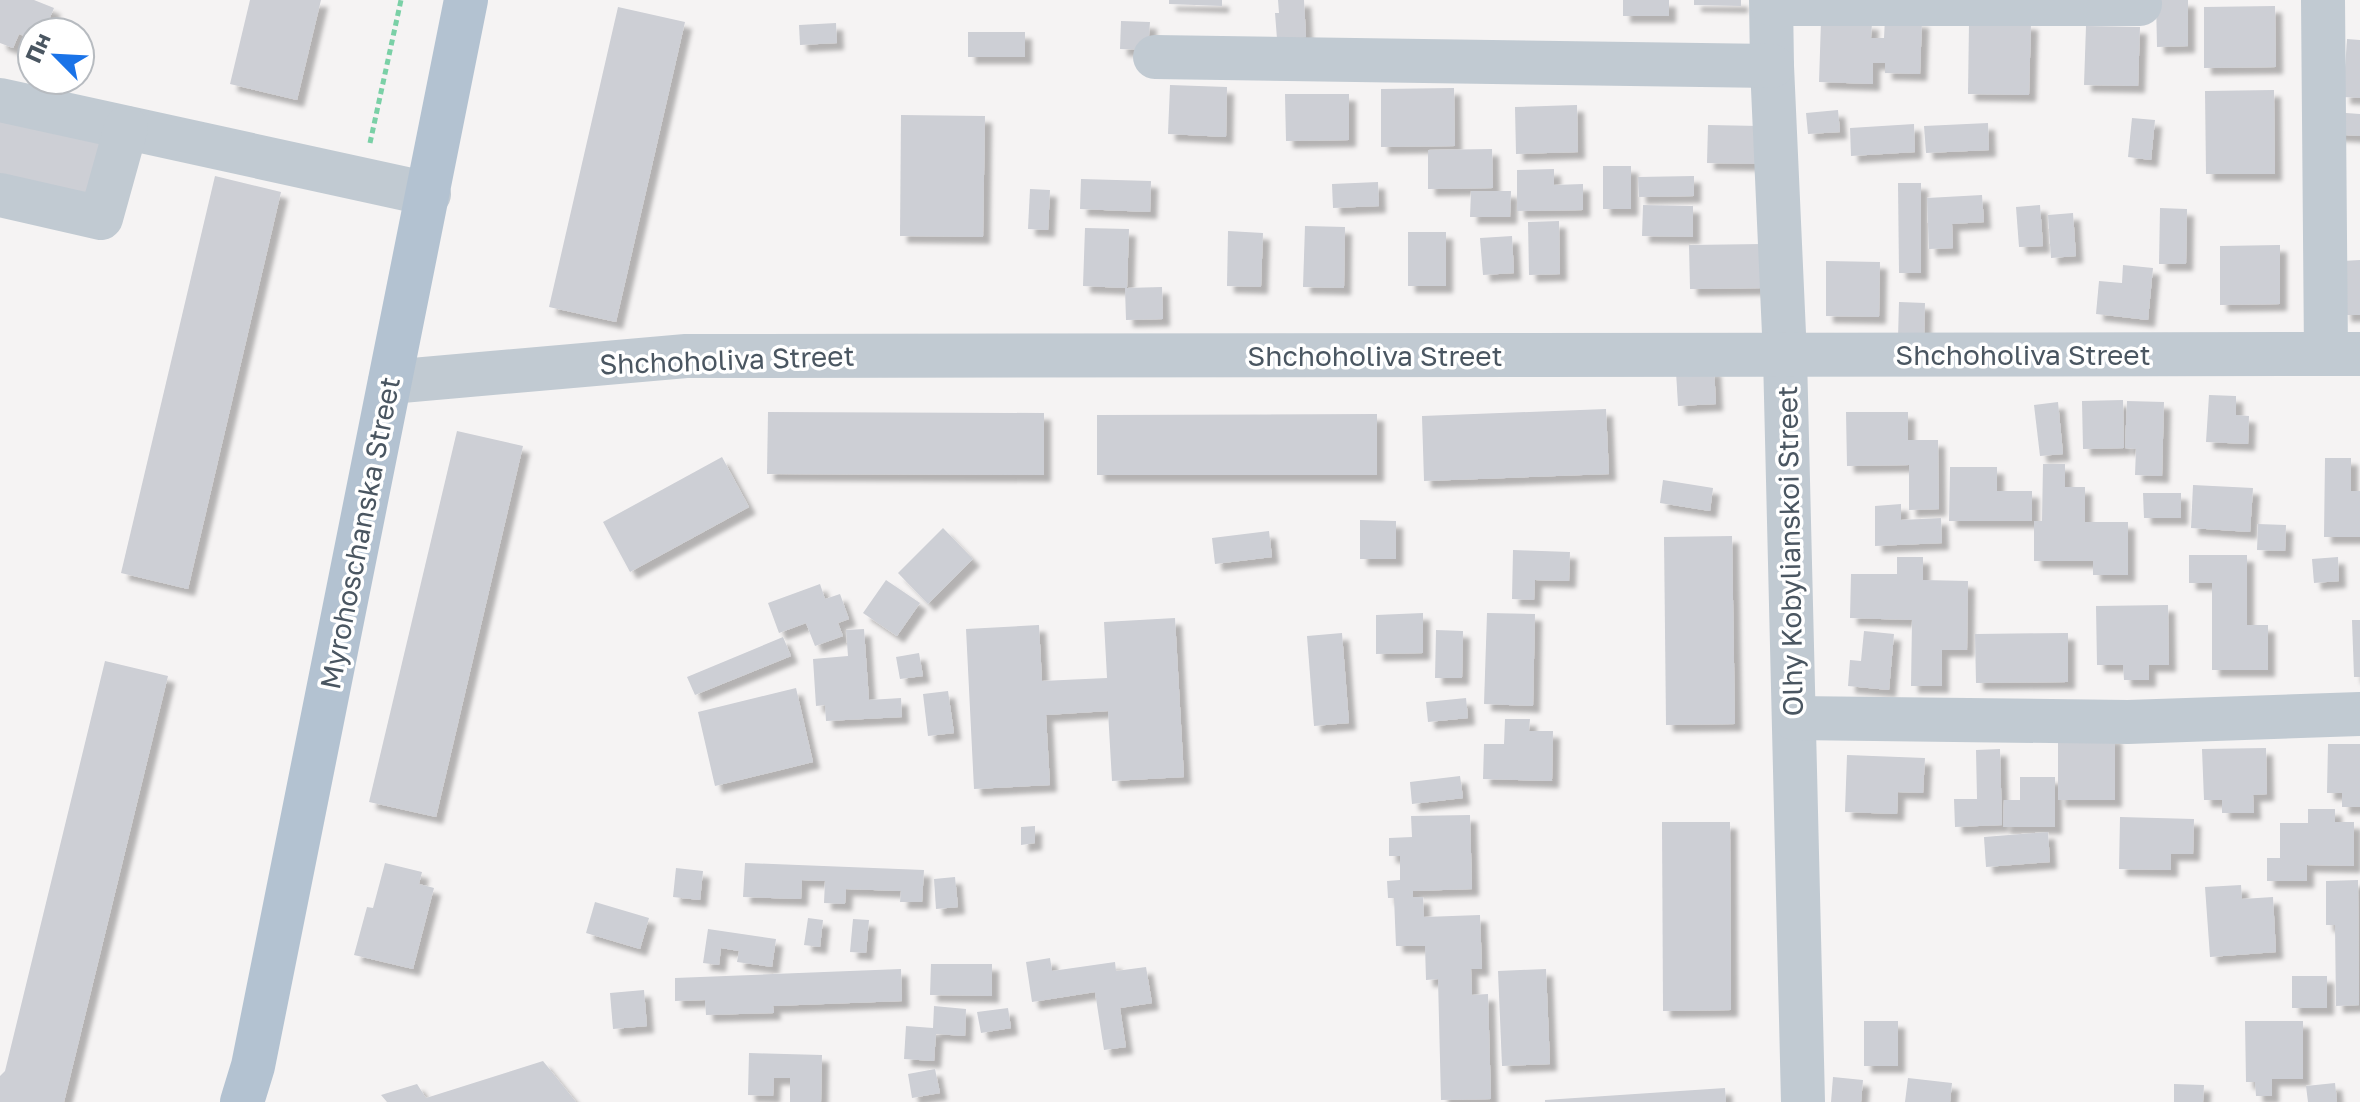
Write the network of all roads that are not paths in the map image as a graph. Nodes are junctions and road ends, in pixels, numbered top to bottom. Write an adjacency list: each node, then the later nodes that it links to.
1 (466, 0): 9 (main road, Myrohoschanska Street)
2 (2323, 0): 11 (street)
3 (1772, 2): 4 (street); 6 (street, Olhy Kobylianskoi Street)
4 (2140, 4)
5 (1155, 57): 6 (street)
6 (1772, 66): 12 (street, Olhy Kobylianskoi Street)
7 (0, 100): 8 (street)
8 (126, 128): 9 (street); 10 (street)
9 (429, 194): 13 (main road, Myrohoschanska Street)
10 (0, 195)
11 (2343, 354): 12 (street, Shchoholiva Street)
12 (1785, 356): 13 (street, Shchoholiva Street); 15 (street, Olhy Kobylianskoi Street)
13 (390, 382): 16 (main road, Myrohoschanska Street)
14 (2360, 714): 15 (street)
15 (1794, 718): 17 (street, Olhy Kobylianskoi Street)
16 (247, 1084)
17 (1803, 1102)

